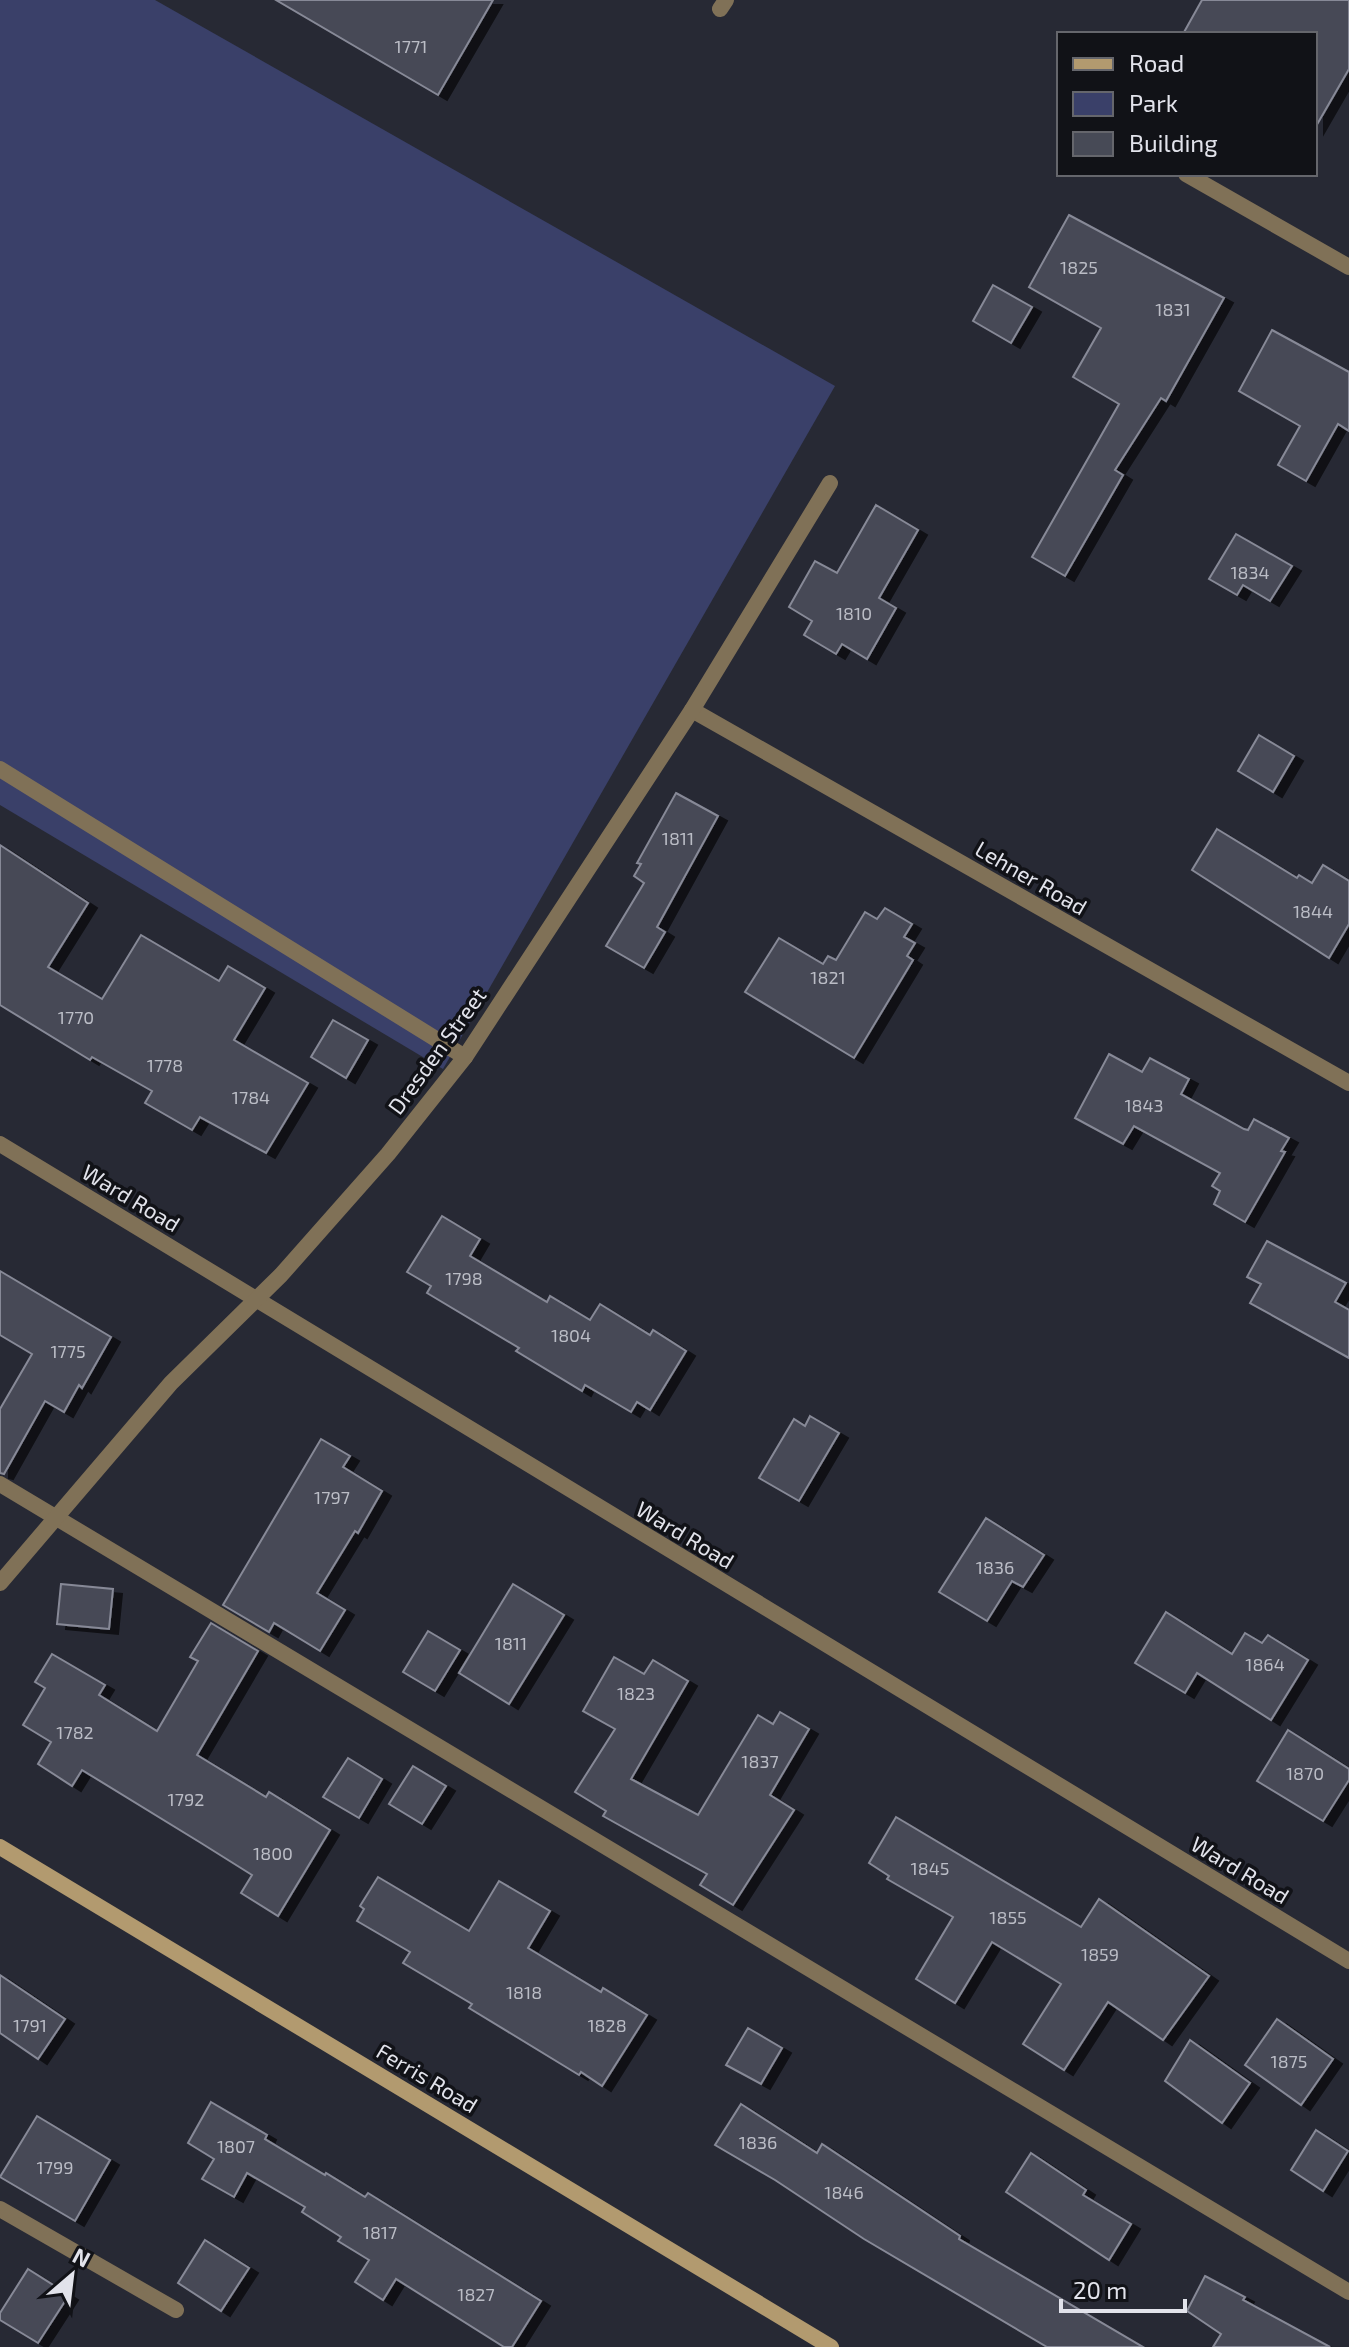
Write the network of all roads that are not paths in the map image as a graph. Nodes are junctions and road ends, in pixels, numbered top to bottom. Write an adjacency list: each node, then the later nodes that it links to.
1 (1190, 176): 2 (street)
2 (1349, 267)
3 (830, 483): 4 (street, Dresden Street)
4 (692, 710): 6 (street, Dresden Street); 7 (street, Lehner Road)
5 (0, 769): 6 (street)
6 (465, 1057): 9 (street, Dresden Street)
7 (1349, 1083)
8 (0, 1144): 9 (street, Ward Road)
9 (254, 1299): 11 (street, Dresden Street); 14 (street, Ward Road)
10 (0, 1484): 11 (street)
11 (56, 1517): 12 (street, Dresden Street); 16 (street)
12 (0, 1583)
13 (0, 1847): 18 (main road, Ferris Road)
14 (1349, 1961)
15 (0, 2209): 17 (street)
16 (1349, 2292)
17 (176, 2310)
18 (831, 2347)

